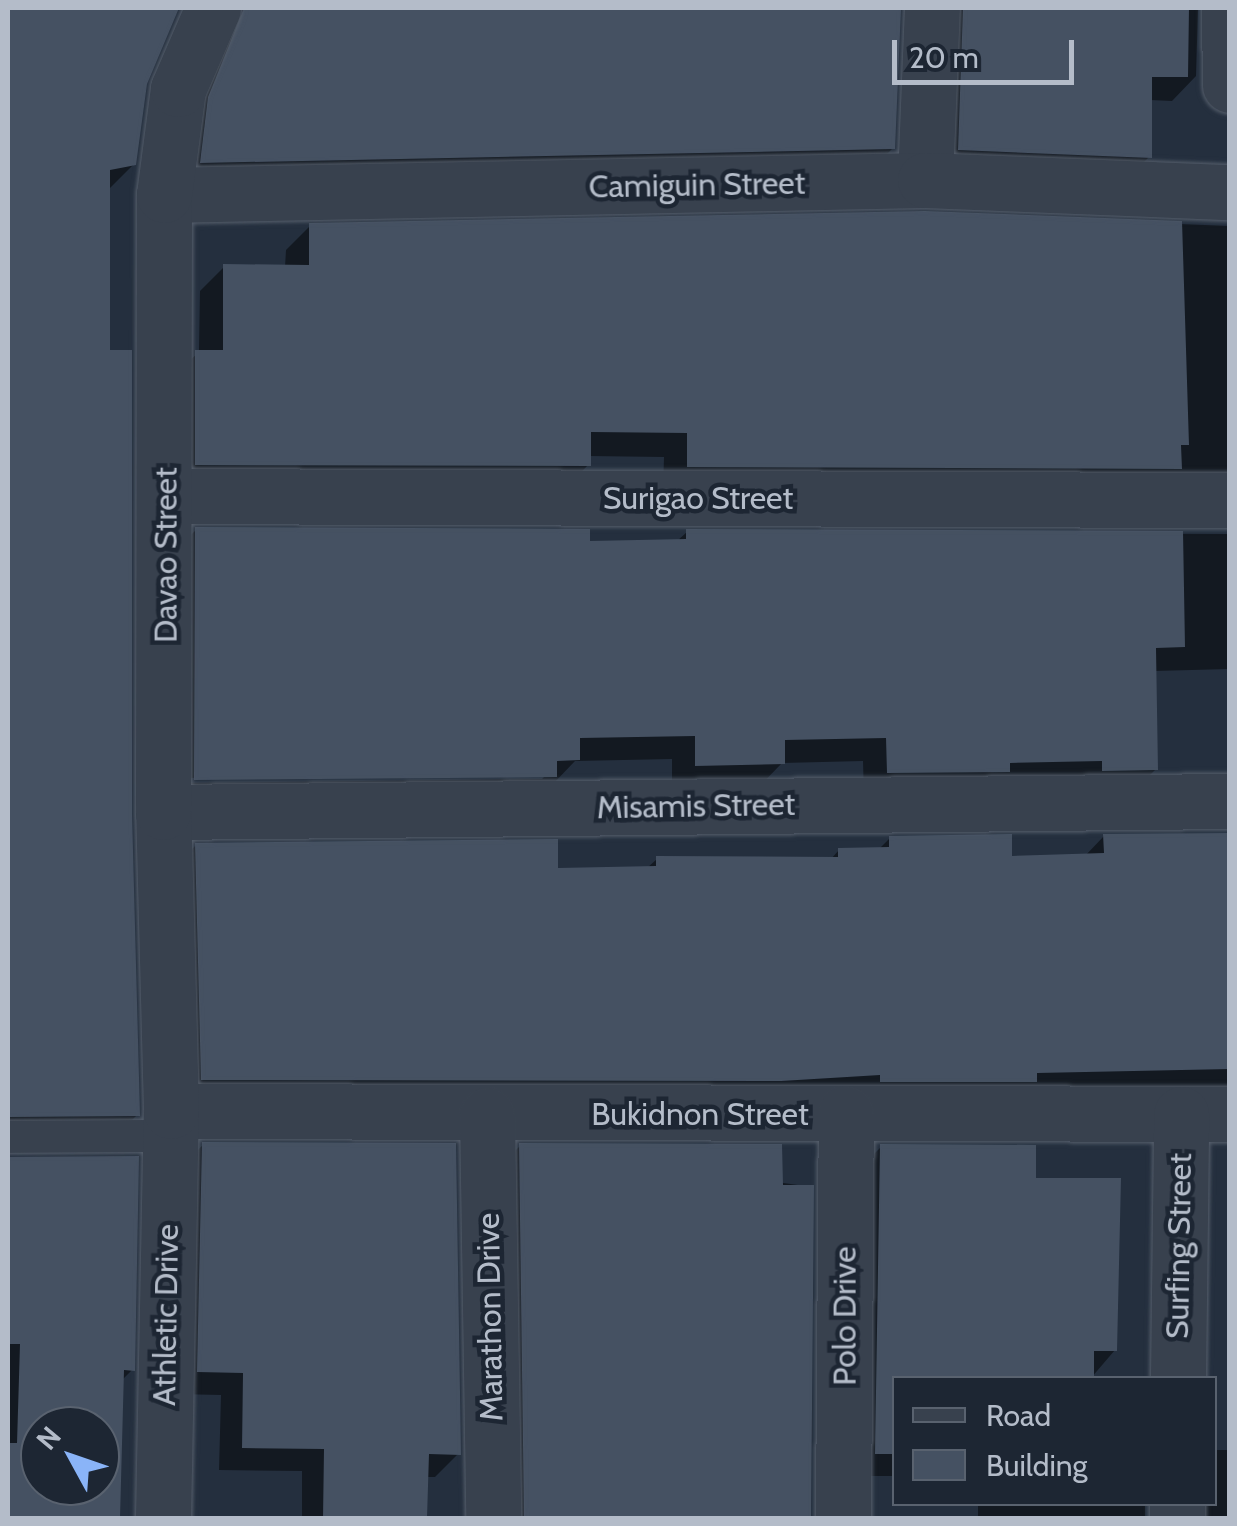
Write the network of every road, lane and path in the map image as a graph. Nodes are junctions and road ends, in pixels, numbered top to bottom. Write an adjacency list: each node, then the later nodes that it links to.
1 (213, 8): 7 (street, Davao Street)
2 (932, 8): 5 (street)
3 (1229, 8): 4 (street)
4 (1230, 84)
5 (925, 180): 6 (street, Camiguin Street); 7 (street, Camiguin Street)
6 (1230, 192)
7 (164, 196): 8 (street, Davao Street)
8 (167, 496): 9 (street, Surigao Street); 11 (street, Davao Street)
9 (1230, 500)
10 (1230, 801): 11 (street, Misamis Street)
11 (163, 812): 15 (street, Davao Street)
12 (846, 1113): 13 (street, Bukidnon Street); 14 (street, Bukidnon Street); 20 (street, Polo Drive)
13 (1205, 1114): 17 (street, Surfing Street)
14 (487, 1115): 15 (street, Bukidnon Street); 19 (street, Marathon Drive)
15 (170, 1124): 16 (lane); 18 (street, Athletic Drive)
16 (8, 1137)
17 (1178, 1376)
18 (163, 1518)
19 (493, 1518)
20 (843, 1518)

